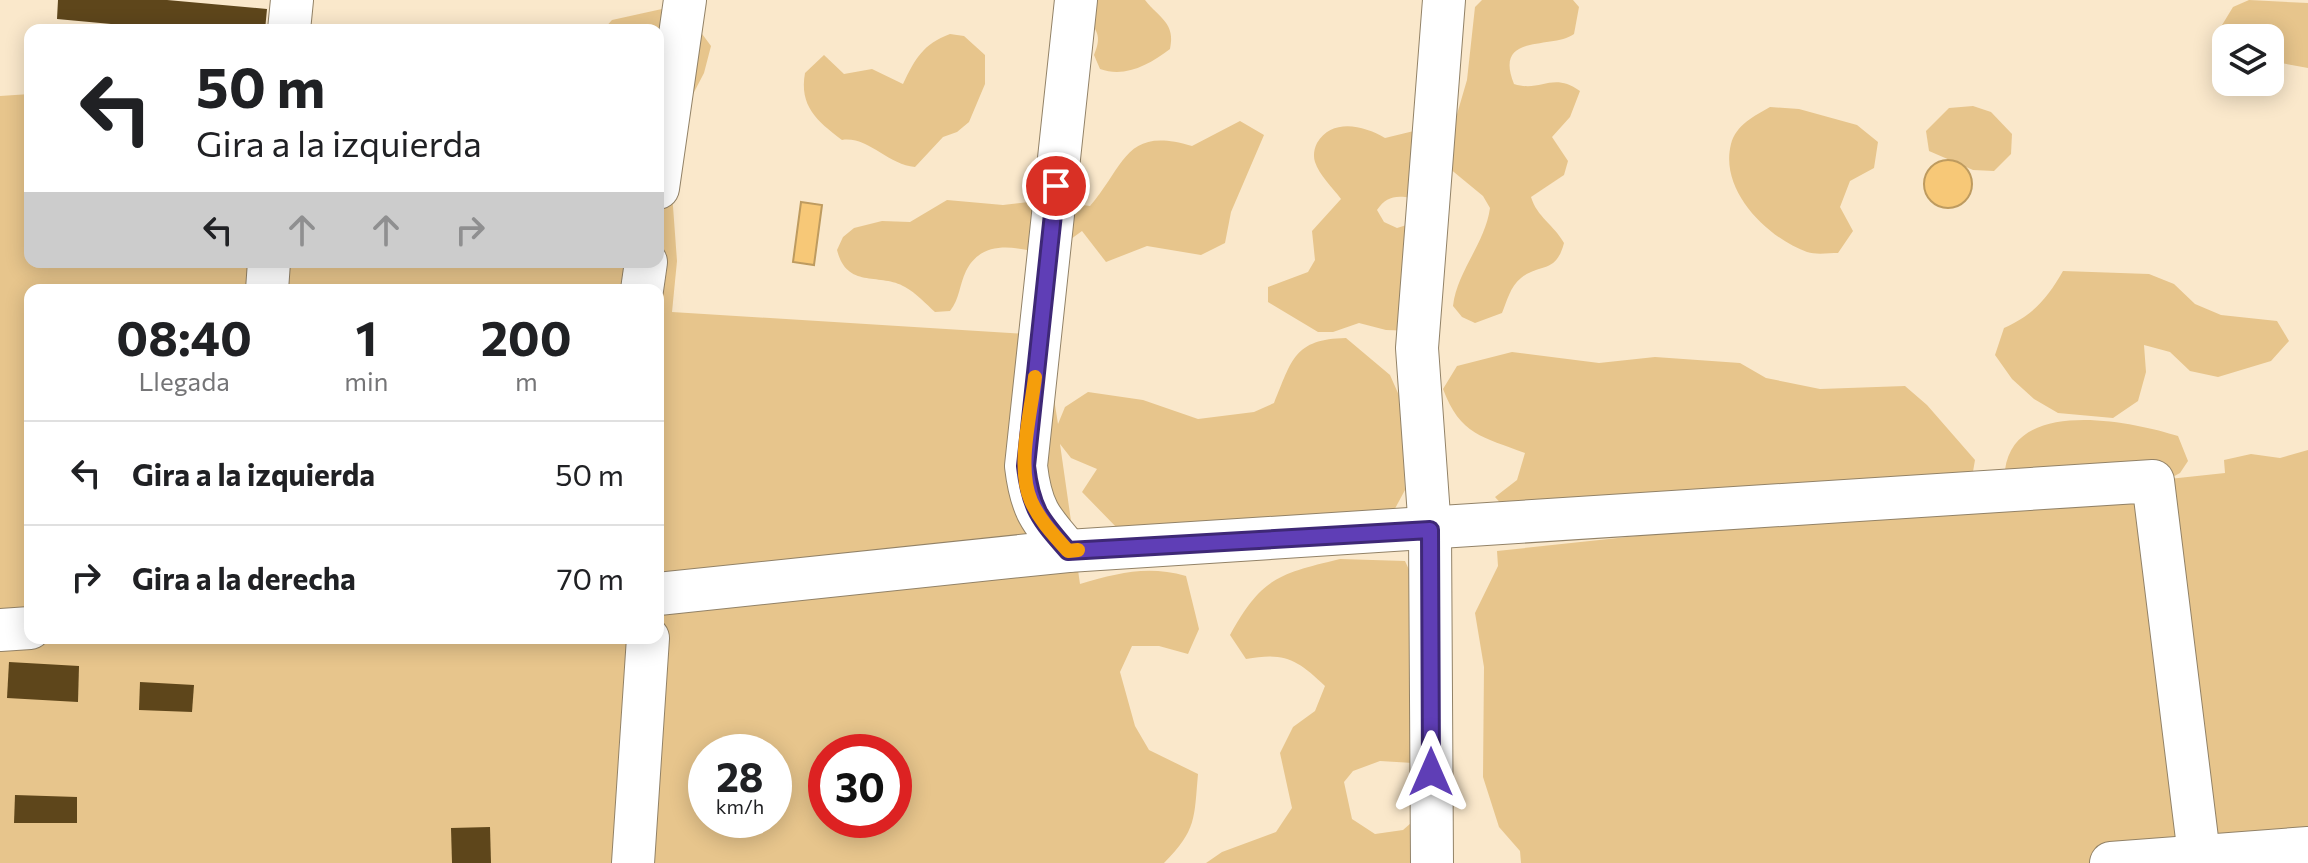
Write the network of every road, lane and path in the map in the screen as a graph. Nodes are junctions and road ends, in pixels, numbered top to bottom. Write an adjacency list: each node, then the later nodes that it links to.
1 (292, 0): 5 (street)
2 (685, 0): 6 (street)
3 (1076, 0): 8 (street)
4 (1444, 0): 7 (street)
5 (290, 24)
6 (664, 146)
7 (1430, 530): 8 (street); 14 (street); 16 (street)
8 (1068, 551): 9 (street)
9 (664, 593)
10 (24, 628): 11 (street)
11 (0, 630)
12 (648, 644): 15 (street)
13 (2308, 848): 14 (street)
14 (2200, 860): 17 (street)
15 (633, 863)
16 (1432, 863)
17 (2111, 863)

